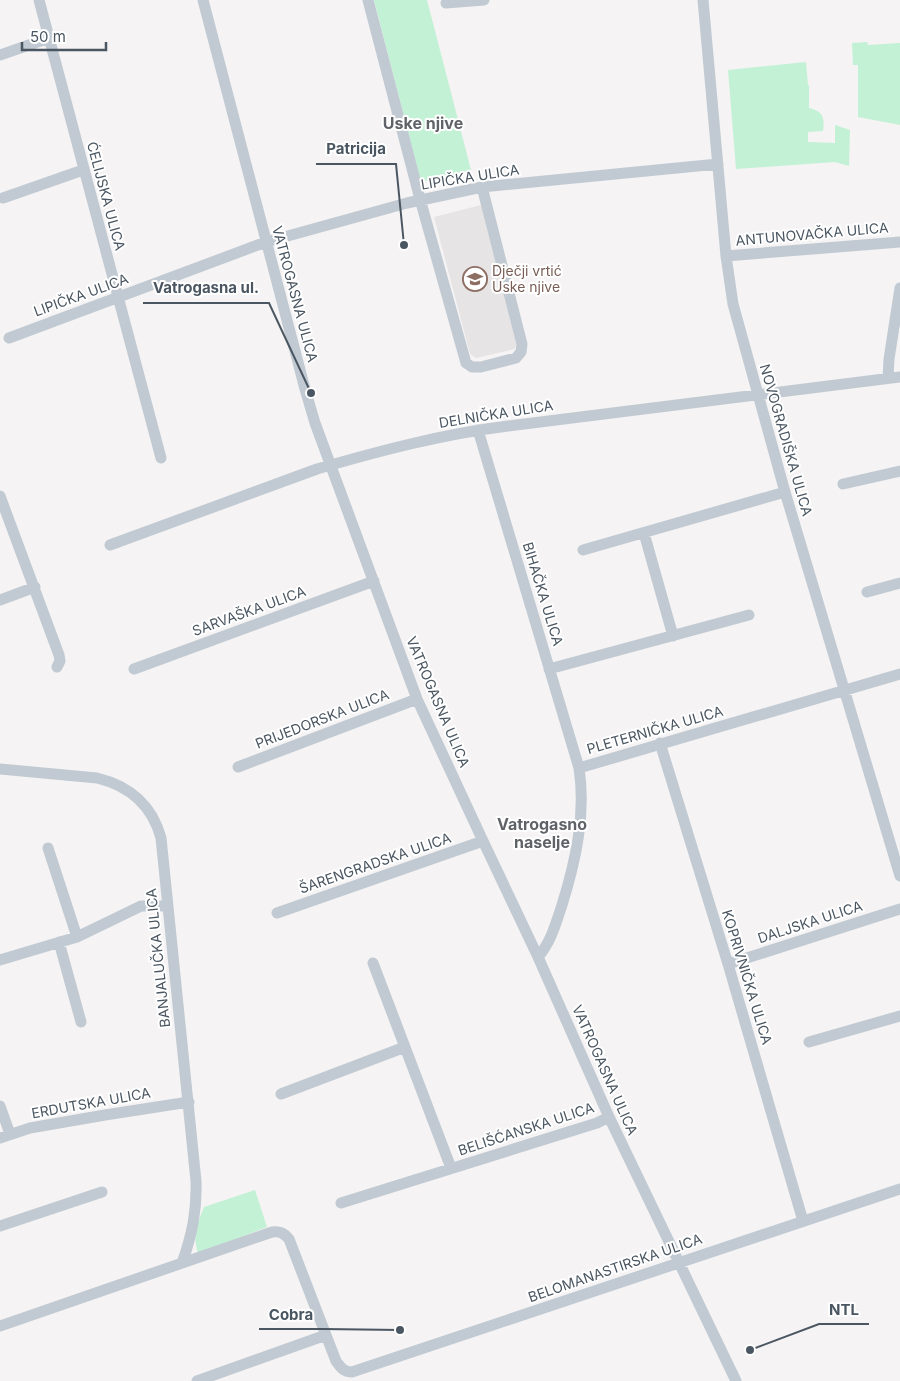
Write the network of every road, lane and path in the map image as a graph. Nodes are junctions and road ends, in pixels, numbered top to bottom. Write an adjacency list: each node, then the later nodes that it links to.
1 (39, 0): 7 (street, ĆELIJSKA ULICA)
2 (203, 0): 14 (street, VATROGASNA ULICA)
3 (368, 0): 13 (street)
4 (484, 0): 6 (street)
5 (703, 0): 9 (street, NOVOGRADIŠKA ULICA)
6 (446, 3)
7 (48, 38): 8 (street); 10 (street, ĆELIJSKA ULICA)
8 (0, 55)
9 (718, 164): 11 (street, LIPIČKA ULICA); 16 (street, NOVOGRADIŠKA ULICA)
10 (83, 170): 12 (street); 18 (street, ĆELIJSKA ULICA)
11 (482, 187): 13 (street, LIPIČKA ULICA); 13 (street)
12 (2, 198)
13 (420, 200): 14 (street, LIPIČKA ULICA)
14 (266, 242): 18 (street, LIPIČKA ULICA); 25 (street, VATROGASNA ULICA)
15 (900, 242): 16 (street, ANTUNOVAČKA ULICA)
16 (726, 256): 22 (street, NOVOGRADIŠKA ULICA)
17 (900, 288): 21 (street)
18 (118, 298): 19 (street, LIPIČKA ULICA); 24 (street, ĆELIJSKA ULICA)
19 (9, 338)
20 (900, 377): 21 (street, DELNIČKA ULICA)
21 (888, 378): 22 (street, DELNIČKA ULICA)
22 (757, 395): 23 (street, DELNIČKA ULICA); 28 (street, NOVOGRADIŠKA ULICA)
23 (478, 430): 25 (street, DELNIČKA ULICA); 42 (street, BIHAČKA ULICA)
24 (161, 458)
25 (332, 465): 31 (street, DELNIČKA ULICA); 33 (street, VATROGASNA ULICA)
26 (900, 470): 27 (street)
27 (843, 484)
28 (785, 492): 30 (street); 44 (street, NOVOGRADIŠKA ULICA)
29 (0, 496): 35 (street)
30 (644, 533): 32 (street); 39 (street)
31 (110, 545)
32 (583, 550)
33 (374, 581): 41 (street, SARVAŠKA ULICA); 45 (street, VATROGASNA ULICA)
34 (900, 584): 36 (street)
35 (35, 587): 37 (street); 40 (street)
36 (867, 592)
37 (0, 600)
38 (749, 615): 39 (street)
39 (672, 636): 42 (street)
40 (57, 667)
41 (134, 669)
42 (549, 669): 48 (street, BIHAČKA ULICA)
43 (900, 674): 44 (street, PLETERNIČKA ULICA)
44 (846, 690): 46 (street, PLETERNIČKA ULICA); 52 (street, NOVOGRADIŠKA ULICA)
45 (418, 699): 47 (street, PRIJEDORSKA ULICA); 50 (street, VATROGASNA ULICA)
46 (660, 743): 48 (street, PLETERNIČKA ULICA); 61 (street, KOPRIVNIČKA ULICA)
47 (238, 767)
48 (579, 768): 58 (street, PLETERNIČKA ULICA)
49 (0, 769): 53 (street, BANJALUČKA ULICA)
50 (482, 841): 55 (street, ŠARENGRADSKA ULICA); 58 (street, VATROGASNA ULICA)
51 (48, 848): 56 (street)
52 (900, 876)
53 (168, 906): 56 (street); 67 (street, BANJALUČKA ULICA)
54 (900, 909): 61 (street, DALJSKA ULICA)
55 (277, 913)
56 (77, 937): 57 (street)
57 (59, 942): 59 (street); 63 (street)
58 (538, 957): 69 (street, VATROGASNA ULICA)
59 (0, 960)
60 (373, 963): 65 (street, BELIŠĆANSKA ULICA)
61 (728, 964): 75 (street, KOPRIVNIČKA ULICA)
62 (900, 1016): 64 (street)
63 (81, 1022)
64 (809, 1042)
65 (405, 1047): 66 (street); 71 (street, BELIŠĆANSKA ULICA)
66 (281, 1094)
67 (189, 1102): 70 (street, ERDUTSKA ULICA); 77 (street, BANJALUČKA ULICA)
68 (0, 1106): 70 (street)
69 (609, 1117): 71 (street, BELIŠĆANSKA ULICA); 78 (street, VATROGASNA ULICA)
70 (5, 1136)
71 (451, 1168): 74 (street, BELIŠĆANSKA ULICA)
72 (900, 1189): 75 (street, BELOMANASTIRSKA ULICA)
73 (102, 1192): 76 (street)
74 (341, 1203)
75 (803, 1221): 78 (street, BELOMANASTIRSKA ULICA)
76 (0, 1226)
77 (182, 1263): 79 (street); 80 (street)
78 (678, 1263): 80 (street, BELOMANASTIRSKA ULICA); 82 (street, VATROGASNA ULICA)
79 (0, 1326)
80 (326, 1335): 81 (street)
81 (197, 1381)
82 (736, 1381)

